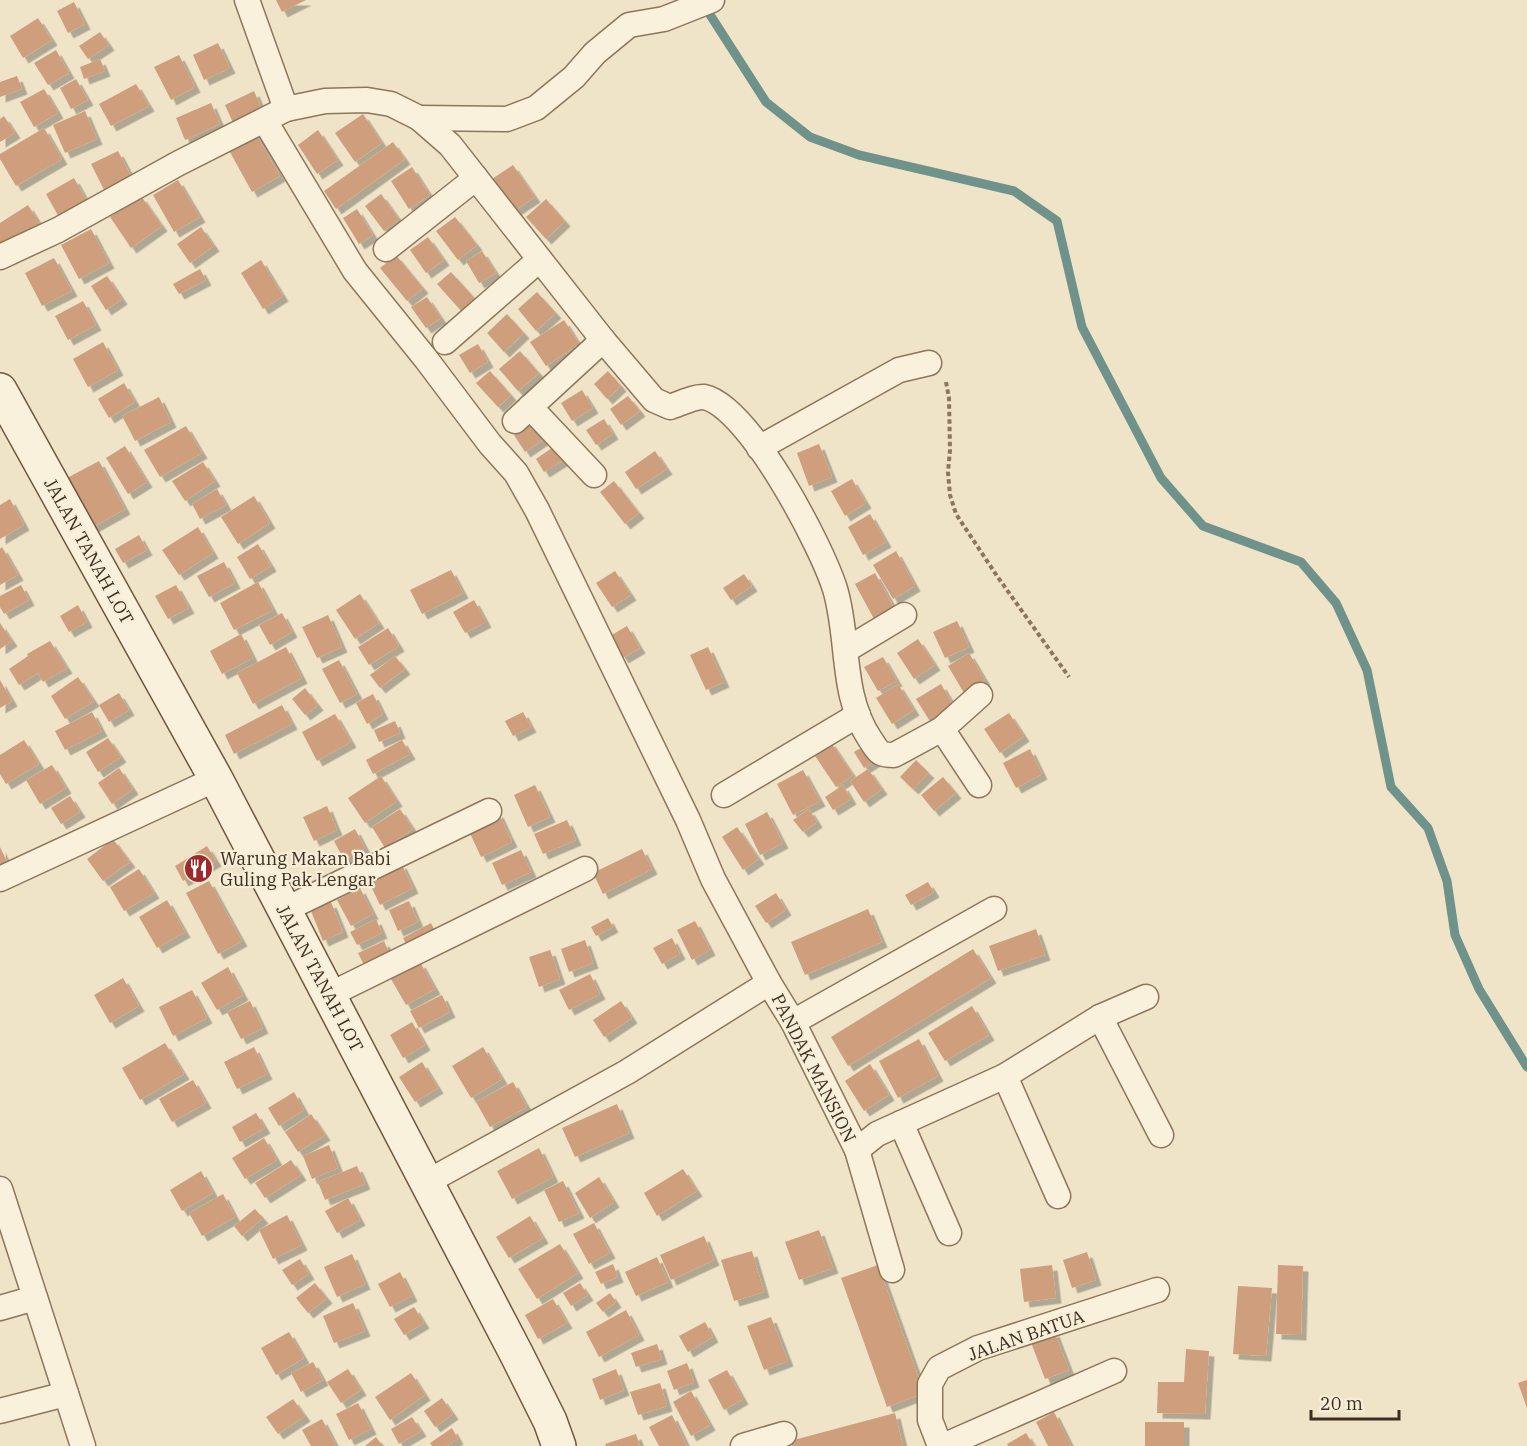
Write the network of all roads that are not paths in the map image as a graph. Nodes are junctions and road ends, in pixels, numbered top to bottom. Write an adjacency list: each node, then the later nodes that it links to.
1 (247, 0): 3 (street)
2 (712, 0): 4 (street)
3 (286, 109): 4 (street); 5 (street)
4 (419, 118): 6 (street)
5 (265, 121): 8 (street); 29 (street)
6 (476, 178): 7 (street); 9 (street)
7 (386, 249)
8 (0, 257)
9 (539, 260): 10 (street); 11 (street)
10 (603, 340): 14 (street); 15 (street)
11 (445, 342)
12 (929, 363): 14 (street)
13 (0, 390): 21 (main road, JALAN TANAH LOT)
14 (759, 448): 17 (street)
15 (594, 475)
16 (904, 615): 17 (street)
17 (846, 650): 19 (street)
18 (980, 695): 20 (street)
19 (858, 715): 20 (street); 23 (street)
20 (942, 729): 22 (street)
21 (216, 779): 26 (street); 28 (main road, JALAN TANAH LOT)
22 (979, 785)
23 (724, 795)
24 (489, 811): 28 (street)
25 (585, 869): 30 (street)
26 (0, 879)
27 (994, 909): 33 (street)
28 (284, 910): 30 (main road, JALAN TANAH LOT)
29 (770, 983): 33 (street, PANDAK MANSION); 38 (street, PANDAK MANSION)
30 (329, 995): 38 (main road, JALAN TANAH LOT)
31 (1146, 997): 32 (street, PANDAK MANSION)
32 (1100, 1017): 34 (street, PANDAK MANSION); 36 (street)
33 (793, 1022): 37 (street, PANDAK MANSION)
34 (1005, 1076): 35 (street, PANDAK MANSION); 40 (street)
35 (901, 1123): 37 (street, PANDAK MANSION); 41 (street)
36 (1161, 1135)
37 (856, 1150): 42 (street)
38 (427, 1182): 51 (main road, JALAN TANAH LOT)
39 (0, 1192): 44 (street)
40 (1058, 1196)
41 (949, 1233)
42 (892, 1270)
43 (1157, 1290): 53 (street, JALAN BATUA)
44 (35, 1298): 45 (street); 47 (street)
45 (0, 1308)
46 (1114, 1371): 53 (street)
47 (66, 1394): 48 (street); 50 (street)
48 (0, 1411)
49 (784, 1434): 52 (street)
50 (83, 1446)
51 (560, 1446)
52 (744, 1446)
53 (942, 1446)

